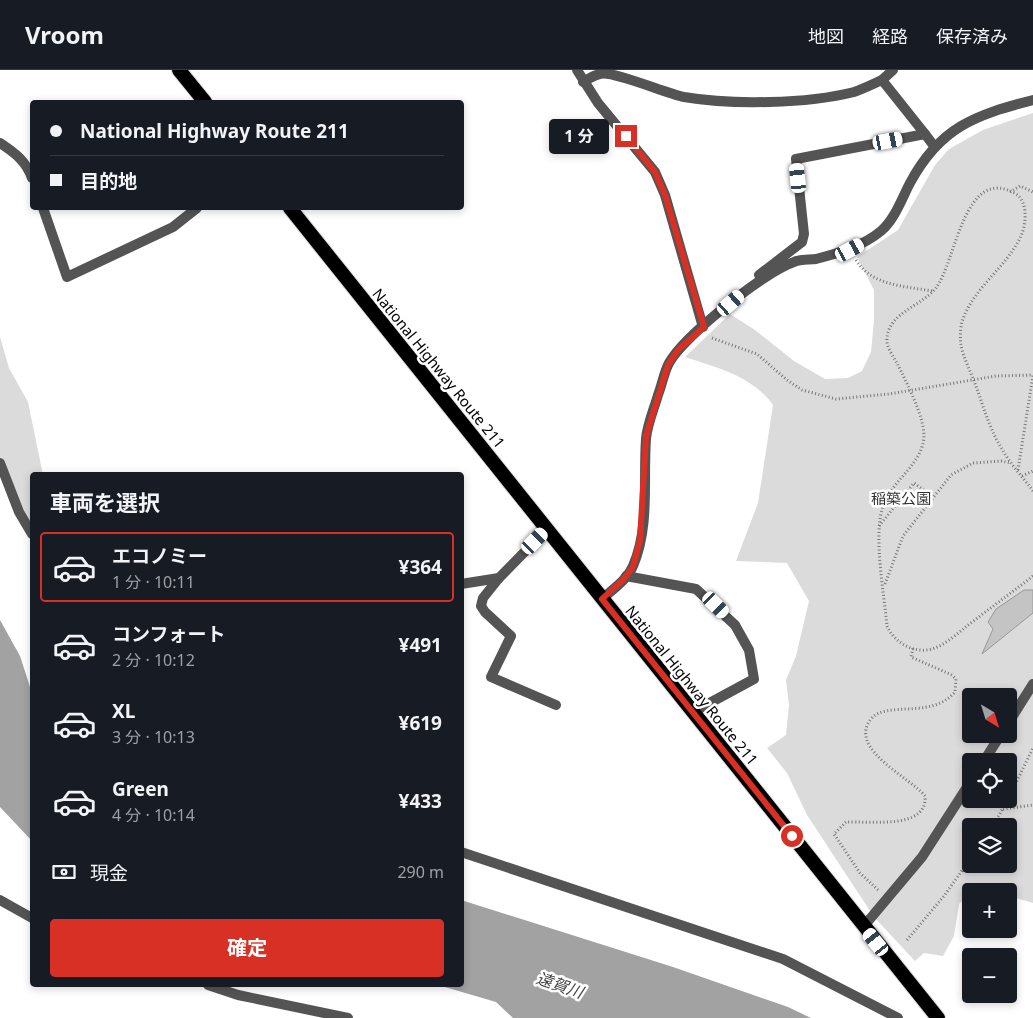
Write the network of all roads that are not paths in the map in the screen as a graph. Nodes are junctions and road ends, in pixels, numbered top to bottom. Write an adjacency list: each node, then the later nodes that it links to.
1 (178, 70): 6 (highway)
2 (577, 70): 5 (street)
3 (893, 70): 4 (street)
4 (882, 80): 5 (street); 8 (street)
5 (583, 82): 16 (street)
6 (203, 100)
7 (1033, 100): 10 (street)
8 (925, 134): 10 (street); 15 (street)
9 (0, 143): 11 (street)
10 (934, 146): 15 (street)
11 (30, 172)
12 (44, 210): 13 (street)
13 (194, 210)
14 (292, 210): 18 (highway, National Highway Route 211)
15 (744, 292): 16 (street)
16 (700, 330): 20 (street)
17 (0, 463): 19 (street)
18 (547, 529): 21 (street); 23 (highway, National Highway Route 211)
19 (30, 531)
20 (626, 576): 23 (street); 27 (street)
21 (498, 578): 22 (street); 25 (street)
22 (464, 584)
23 (602, 599): 27 (highway, National Highway Route 211)
24 (1033, 684): 26 (street)
25 (556, 705)
26 (1018, 708)
27 (693, 712): 32 (highway, National Highway Route 211)
28 (962, 795): 32 (street)
29 (464, 853): 35 (street)
30 (0, 900): 31 (street)
31 (30, 917)
32 (864, 926): 36 (highway, National Highway Route 211)
33 (214, 987): 34 (street)
34 (348, 1018)
35 (898, 1018)
36 (938, 1018)

